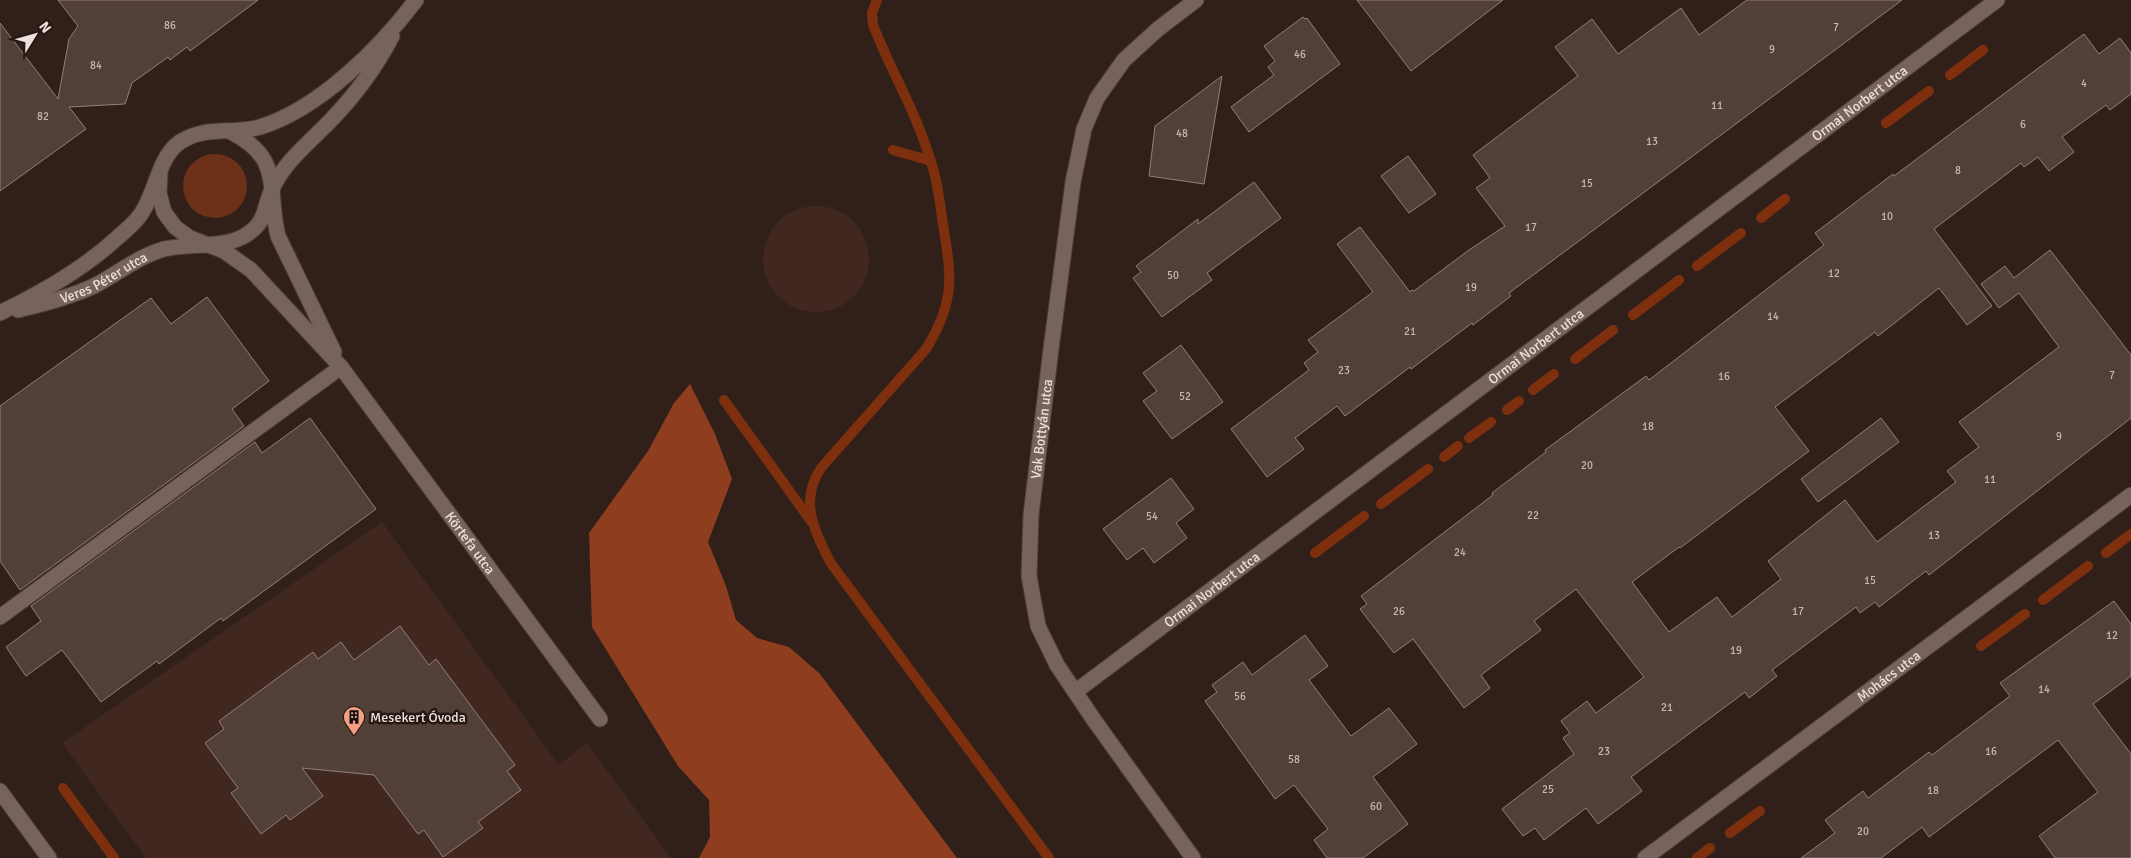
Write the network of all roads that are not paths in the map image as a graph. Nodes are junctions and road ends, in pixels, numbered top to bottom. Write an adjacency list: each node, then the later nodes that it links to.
1 (416, 0): 4 (street, Veres Péter utca)
2 (1196, 0): 13 (street, Vak Bottyán utca)
3 (1997, 0): 13 (street, Ormai Norbert utca)
4 (399, 23): 5 (street, Veres Péter utca); 7 (street, Veres Péter utca)
5 (230, 132): 6 (street, Veres Péter utca); 7 (street, Veres Péter utca)
6 (160, 174): 8 (street, Veres Péter utca); 9 (street, Veres Péter utca)
7 (272, 188): 8 (street, Veres Péter utca); 10 (street, Körtefa utca)
8 (208, 244): 9 (street, Veres Péter utca); 10 (street, Körtefa utca)
9 (0, 314)
10 (341, 367): 12 (street); 14 (street, Körtefa utca)
11 (2131, 495): 18 (street, Mohács utca)
12 (0, 617)
13 (1075, 692): 17 (street, Vak Bottyán utca)
14 (600, 719)
15 (2, 797): 16 (street)
16 (49, 858)
17 (1194, 858)
18 (1645, 858)

